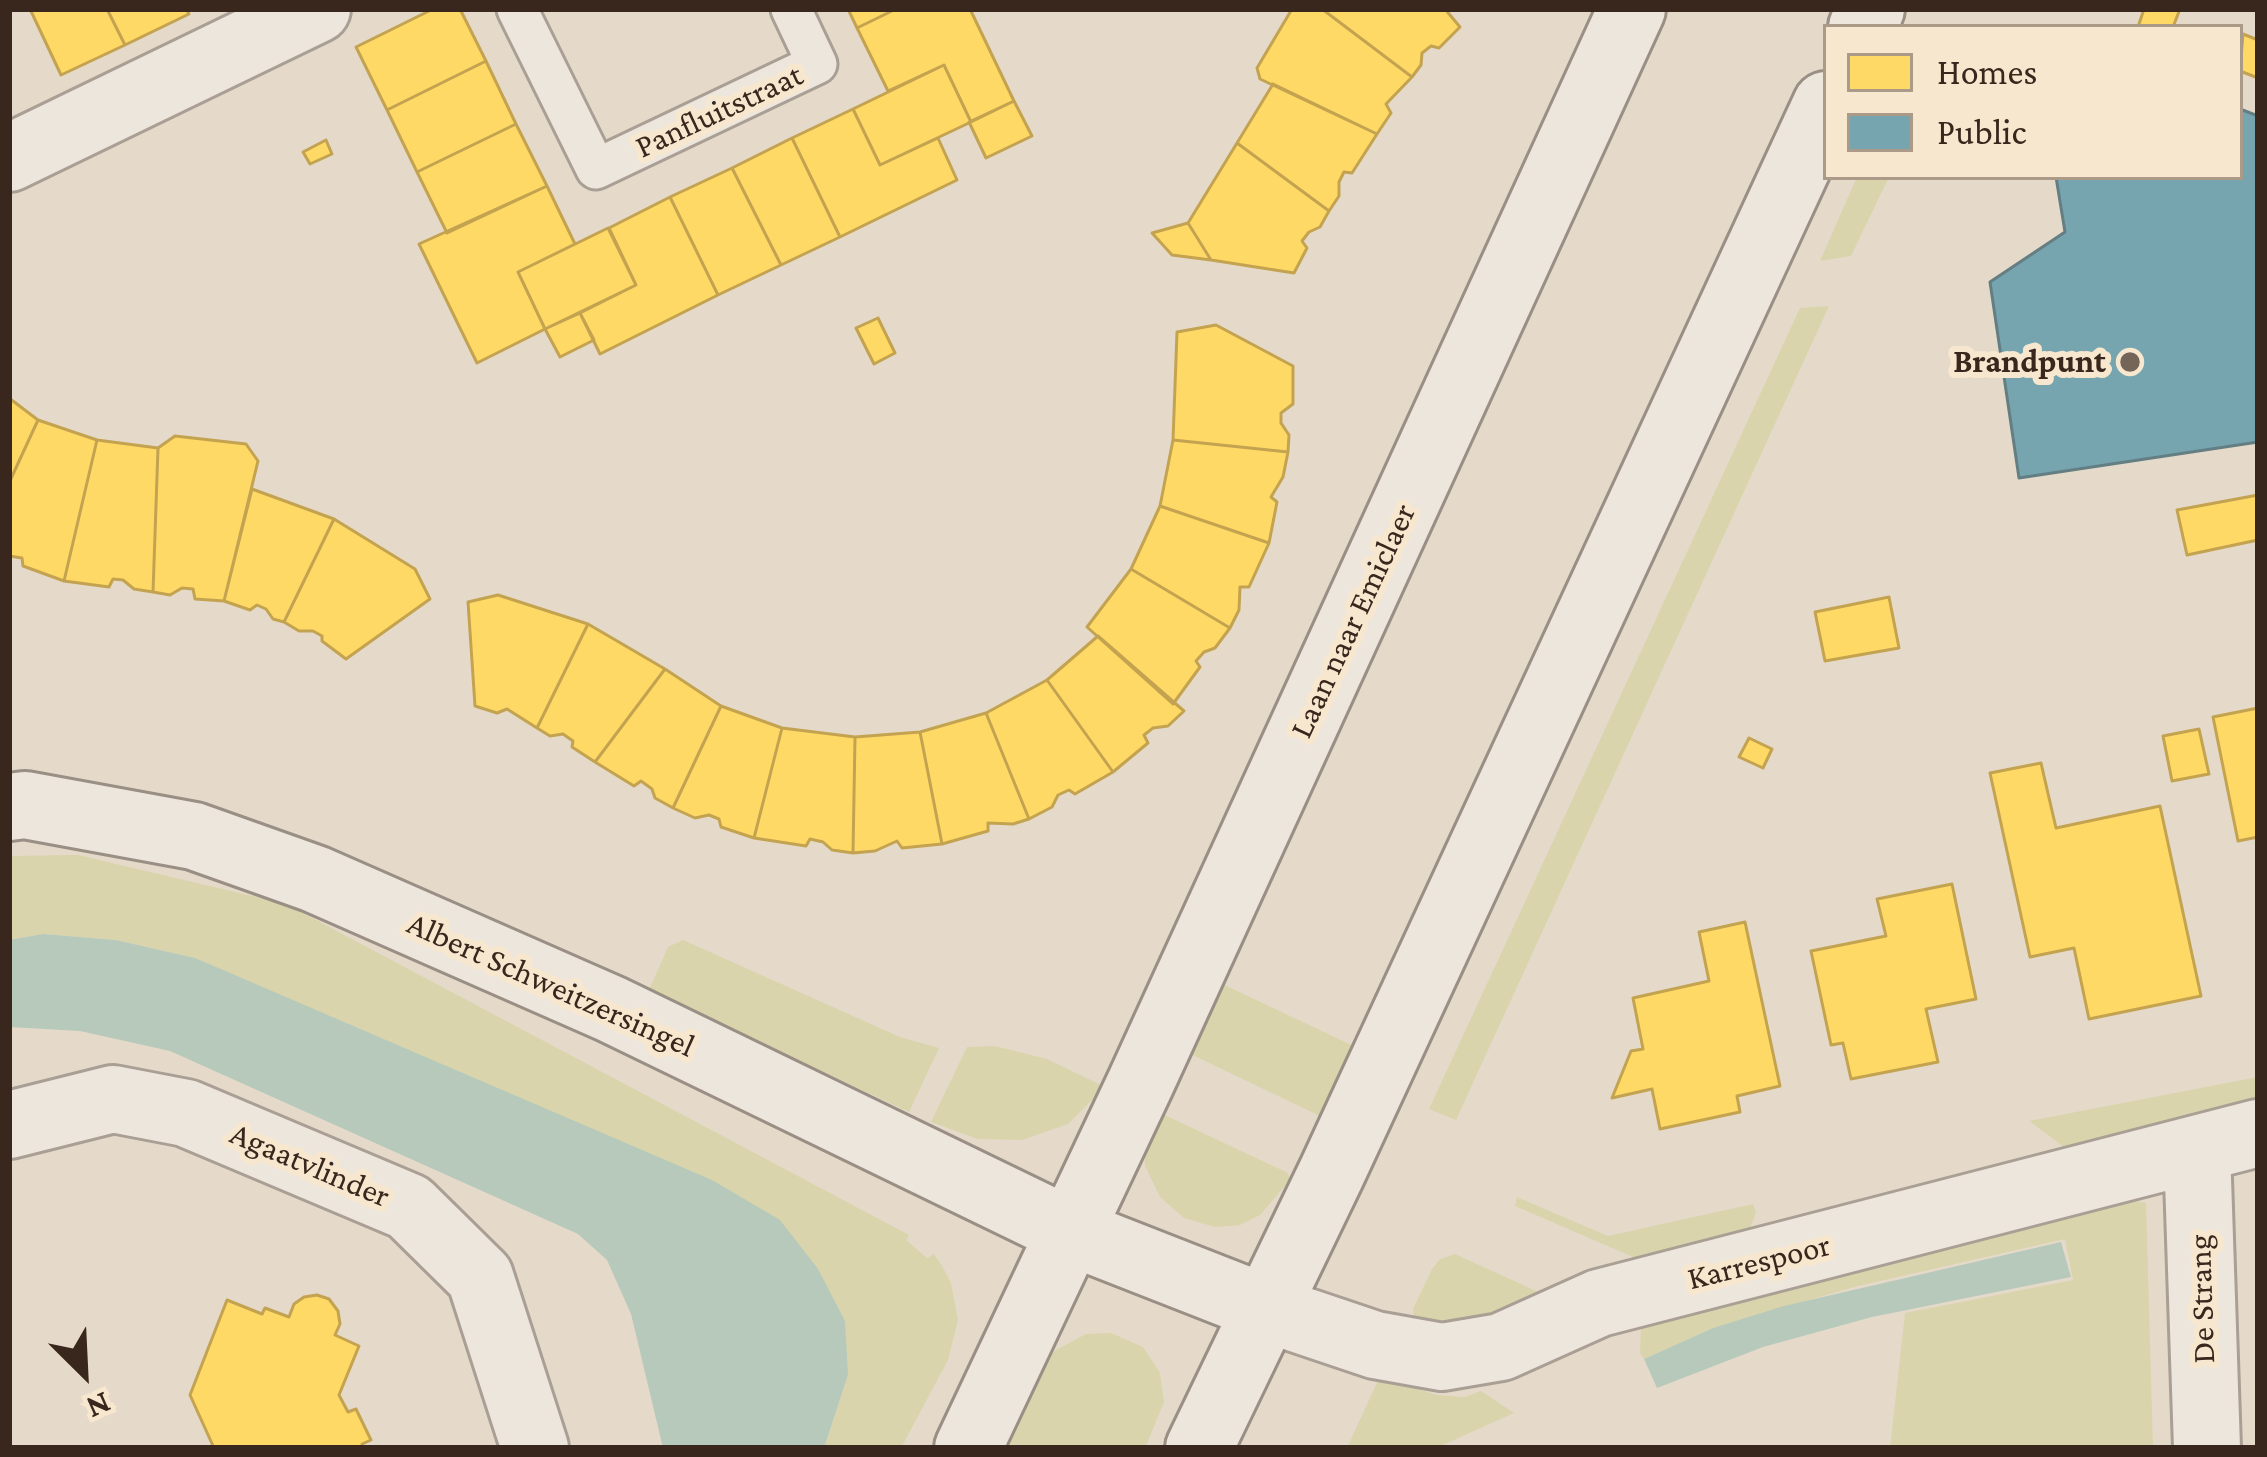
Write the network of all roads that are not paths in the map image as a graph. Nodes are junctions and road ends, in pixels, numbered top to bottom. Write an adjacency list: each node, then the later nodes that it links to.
1 (317, 9): 6 (street)
2 (517, 9): 3 (lane, Panfluitstraat)
3 (791, 9)
4 (1632, 9): 10 (street, Laan naar Emiclaer)
5 (1823, 111): 11 (street)
6 (9, 158)
7 (9, 807): 10 (street, Albert Schweitzersingel)
8 (9, 1125): 12 (street, Agaatvlinder)
9 (2228, 1141): 11 (street, Karrespoor); 15 (street, De Strang)
10 (1071, 1232): 11 (street); 13 (street, Laan naar Emiclaer)
11 (1265, 1308): 14 (street)
12 (535, 1448)
13 (968, 1448)
14 (1199, 1448)
15 (2207, 1448)

